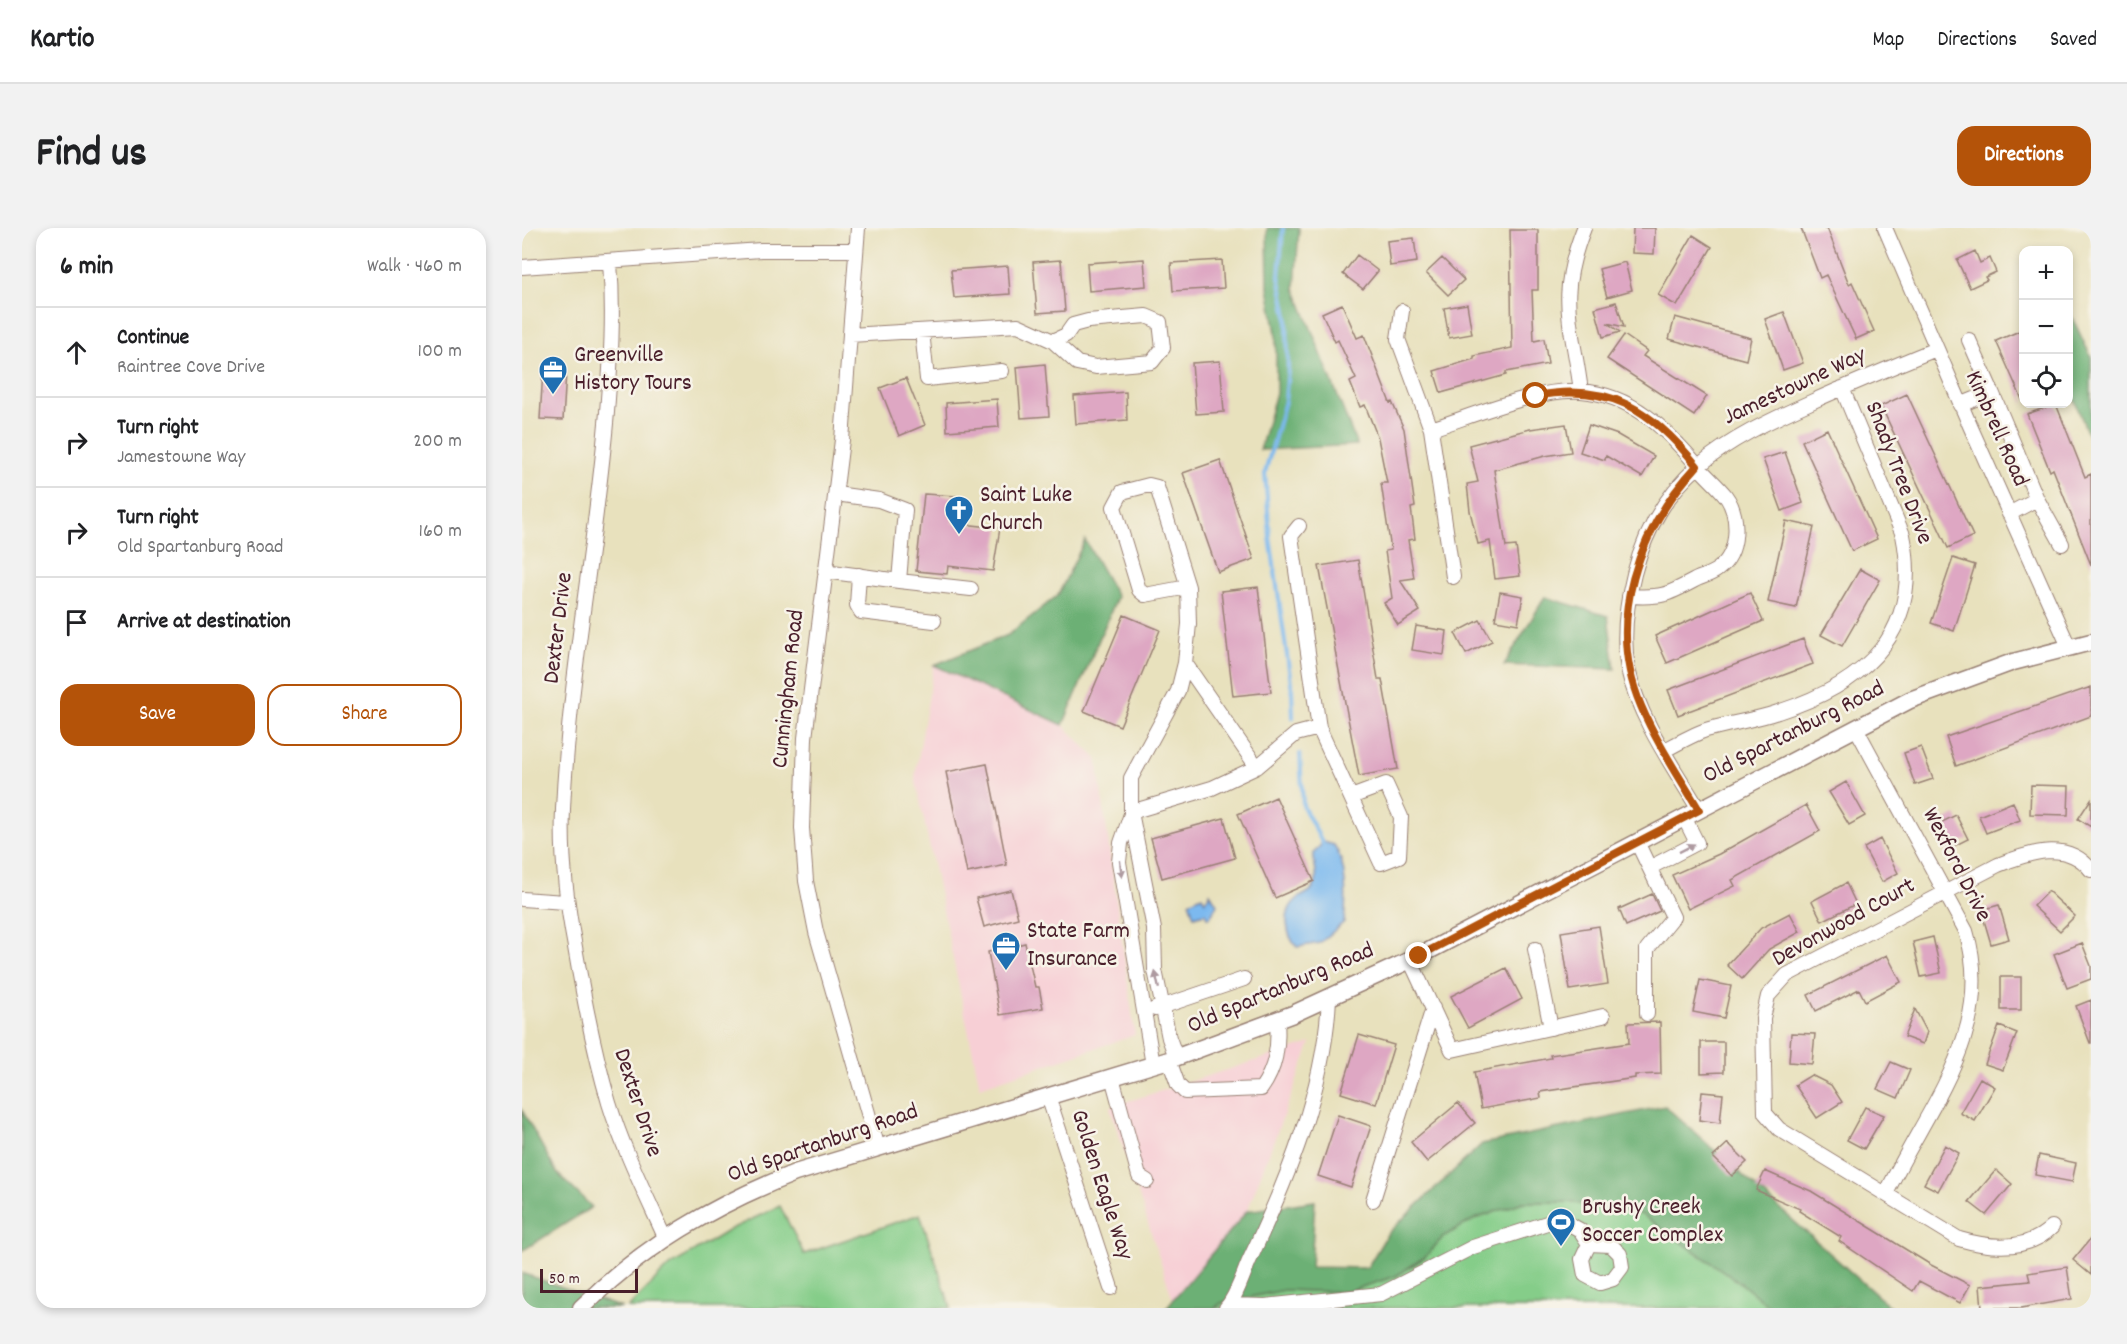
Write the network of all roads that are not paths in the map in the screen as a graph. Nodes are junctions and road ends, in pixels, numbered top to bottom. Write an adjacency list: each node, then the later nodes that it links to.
1 (858, 228): 4 (street, Cunningham Road)
2 (1584, 228): 15 (street)
3 (1885, 228): 12 (street, Kimbrell Road)
4 (856, 250): 5 (street); 9 (street, Cunningham Road)
5 (610, 262): 6 (street); 48 (street, Dexter Drive)
6 (522, 267)
7 (1402, 310): 18 (street)
8 (922, 331): 9 (street); 11 (street); 13 (street)
9 (850, 335): 20 (street, Cunningham Road)
10 (1969, 340): 16 (street)
11 (1053, 341): 11 (street)
12 (1936, 349): 14 (street, Jamestowne Way); 17 (street, Kimbrell Road)
13 (1002, 371)
14 (1842, 388): 19 (street, Jamestowne Way); 38 (street, Shady Tree Drive)
15 (1581, 391): 18 (street); 19 (street)
16 (1992, 392): 17 (street); 21 (street)
17 (1960, 405): 22 (street, Kimbrell Road)
18 (1431, 429): 27 (street)
19 (1697, 466): 31 (street, Jamestowne Way); 31 (street)
20 (836, 495): 25 (street, Cunningham Road); 28 (street)
21 (2037, 500): 22 (street); 24 (street)
22 (2009, 514): 34 (street, Kimbrell Road)
23 (1299, 526): 36 (street)
24 (2062, 544)
25 (825, 571): 26 (street); 63 (street, Cunningham Road)
26 (859, 575): 28 (street); 32 (street)
27 (1453, 577)
28 (899, 580): 30 (street)
29 (1188, 586): 29 (street); 35 (street)
30 (972, 589)
31 (1629, 596): 38 (street, Jamestowne Way)
32 (934, 621)
33 (2091, 642): 34 (main road, Old Spartanburg Road)
34 (2069, 647): 37 (main road, Old Spartanburg Road)
35 (1185, 663): 39 (street); 41 (street)
36 (1319, 728): 39 (street); 40 (street)
37 (1856, 728): 42 (main road, Old Spartanburg Road); 46 (street, Wexford Drive)
38 (1665, 750): 42 (street, Jamestowne Way)
39 (1257, 767): 41 (street)
40 (1351, 797): 40 (street)
41 (1131, 812): 53 (street, one-way to 41); 55 (street, one-way to 55)
42 (1692, 813): 43 (main road, Old Spartanburg Road); 44 (street, Jamestowne Way, one-way to 42)
43 (1637, 842): 44 (street); 50 (main road, Old Spartanburg Road)
44 (1651, 867): 56 (street)
45 (2091, 870): 46 (street, Devonwood Court)
46 (1946, 892): 65 (street, Wexford Drive); 65 (street, Devonwood Court)
47 (522, 899): 48 (street)
48 (566, 902): 68 (street, Dexter Drive)
49 (1535, 949): 59 (street)
50 (1410, 960): 52 (main road, Old Spartanburg Road); 54 (street)
51 (1244, 979): 53 (street)
52 (1329, 998): 58 (main road, Old Spartanburg Road); 71 (street)
53 (1163, 1007): 55 (street); 60 (street)
54 (1433, 1008): 59 (street); 66 (street)
55 (1145, 1012): 60 (street)
56 (1647, 1014)
57 (1604, 1016): 59 (street)
58 (1277, 1021): 60 (main road, Old Spartanburg Road); 60 (street)
59 (1551, 1028)
60 (1166, 1060): 61 (main road, Old Spartanburg Road)
61 (1112, 1077): 62 (main road, Old Spartanburg Road); 64 (street)
62 (1048, 1096): 63 (main road, Old Spartanburg Road); 70 (street, Golden Eagle Way)
63 (878, 1148): 68 (main road, Old Spartanburg Road)
64 (1147, 1181)
65 (1886, 1194): 67 (street, Devonwood Court)
66 (1373, 1200)
67 (2052, 1227)
68 (665, 1237): 72 (main road, Old Spartanburg Road)
69 (1589, 1244): 71 (street)
70 (1112, 1288)
71 (1227, 1306)
72 (581, 1308)

